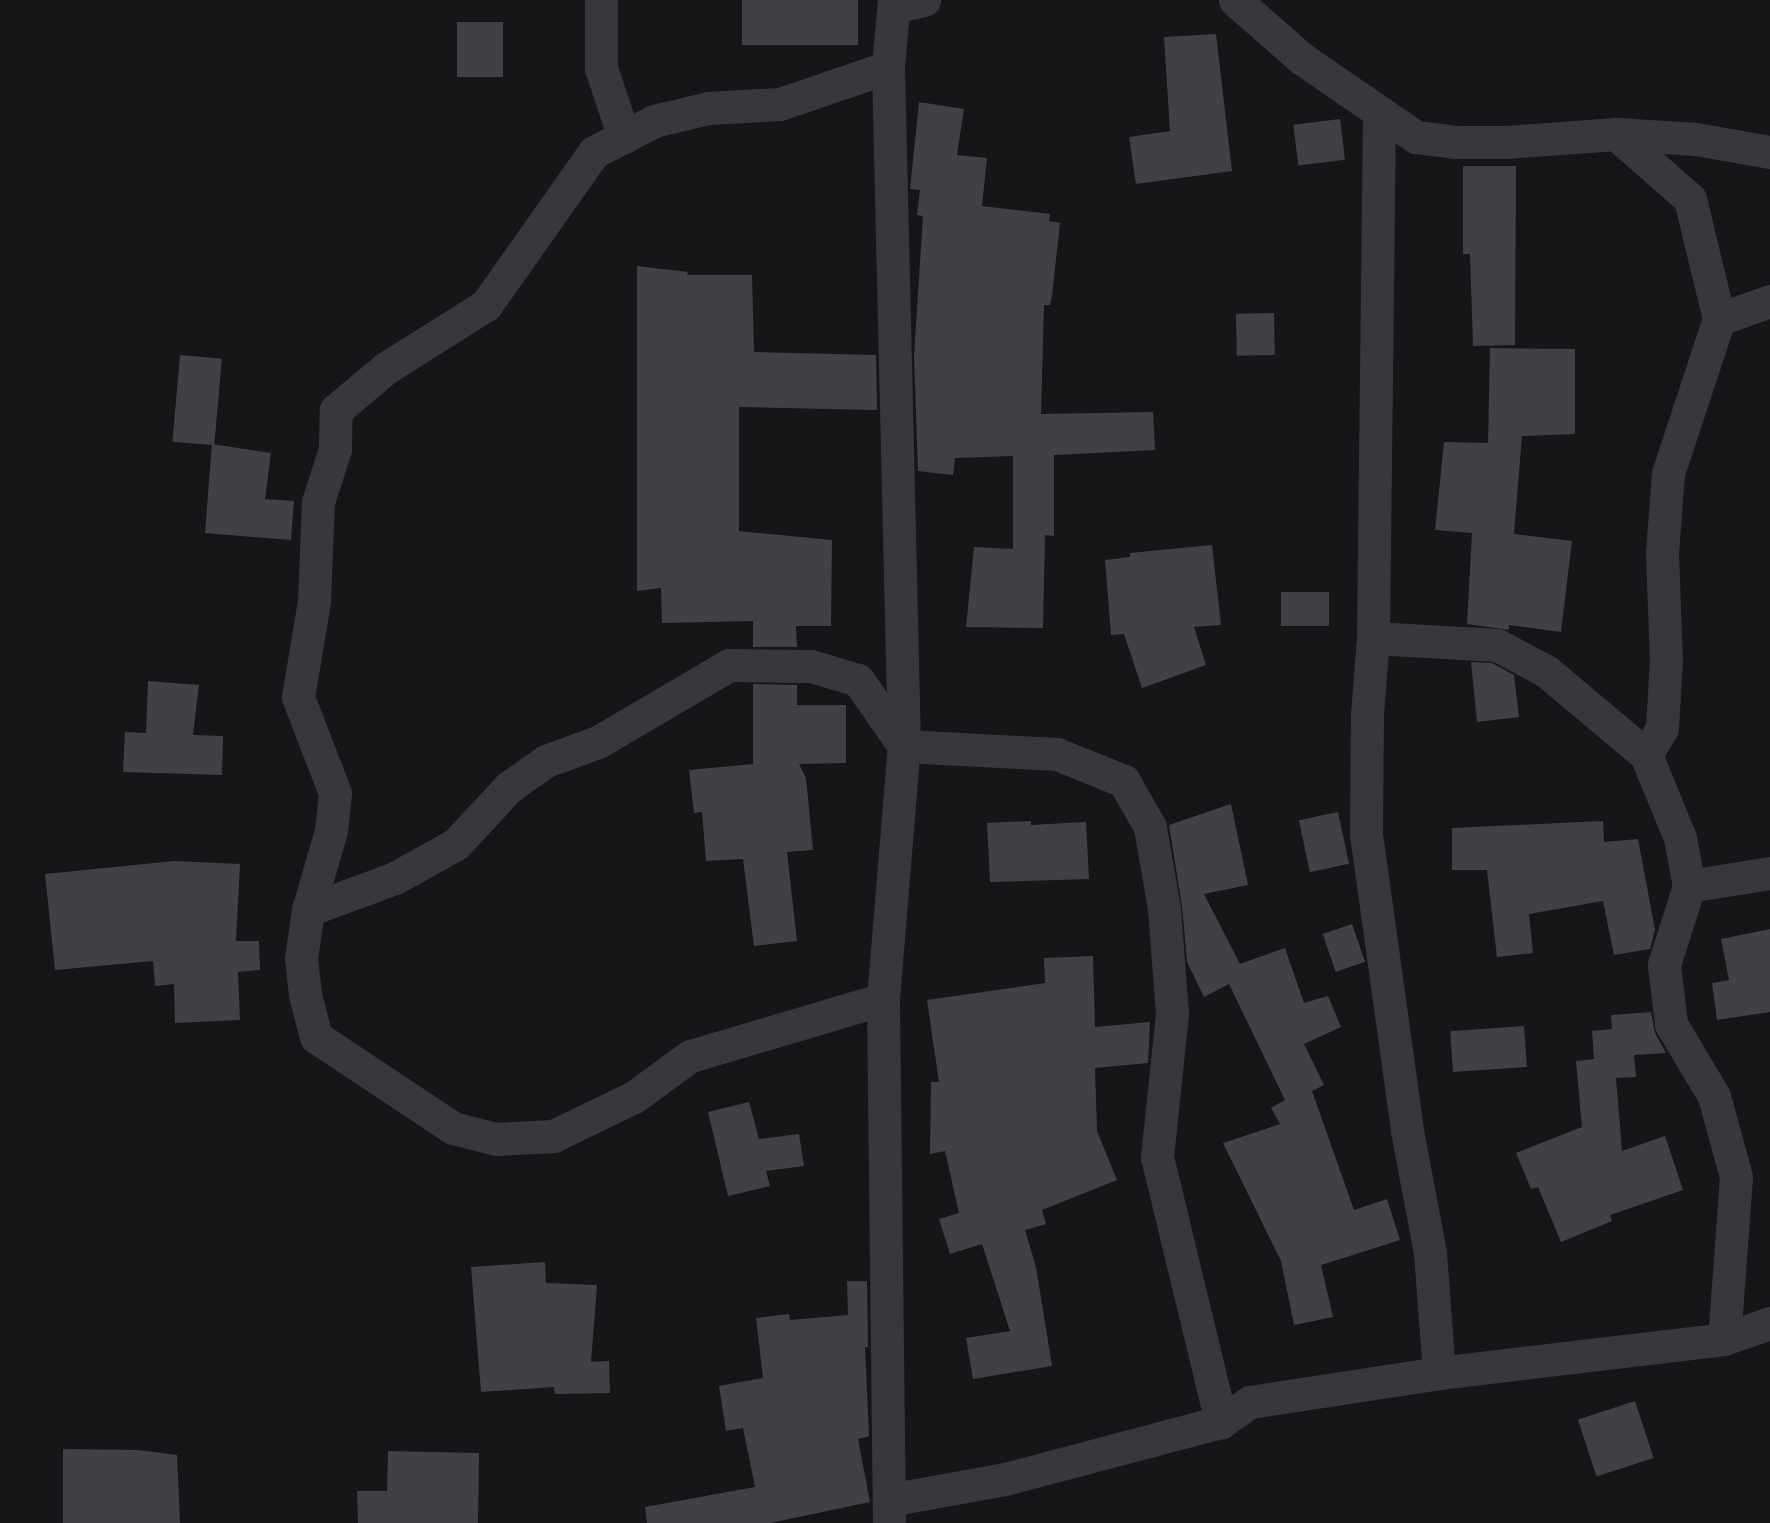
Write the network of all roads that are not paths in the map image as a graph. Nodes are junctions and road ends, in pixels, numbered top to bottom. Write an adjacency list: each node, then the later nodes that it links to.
1 (602, 0): 7 (street)
2 (1235, 0): 5 (street)
3 (904, 2): 4 (street)
4 (888, 67): 7 (street); 12 (street)
5 (1379, 114): 6 (street); 11 (street)
6 (1616, 134): 8 (street); 10 (street)
7 (624, 137): 16 (street)
8 (1770, 152)
9 (1770, 301): 10 (street)
10 (1719, 319): 13 (street)
11 (1373, 638): 13 (street); 20 (street)
12 (904, 746): 16 (street); 17 (street); 21 (street)
13 (1646, 755): 15 (street)
14 (1770, 873): 15 (street)
15 (1689, 886): 19 (street)
16 (308, 910): 17 (street)
17 (883, 999): 22 (street)
18 (1770, 1323): 19 (street)
19 (1724, 1339): 20 (street)
20 (1439, 1373): 21 (street)
21 (1221, 1422): 22 (street)
22 (889, 1512)

